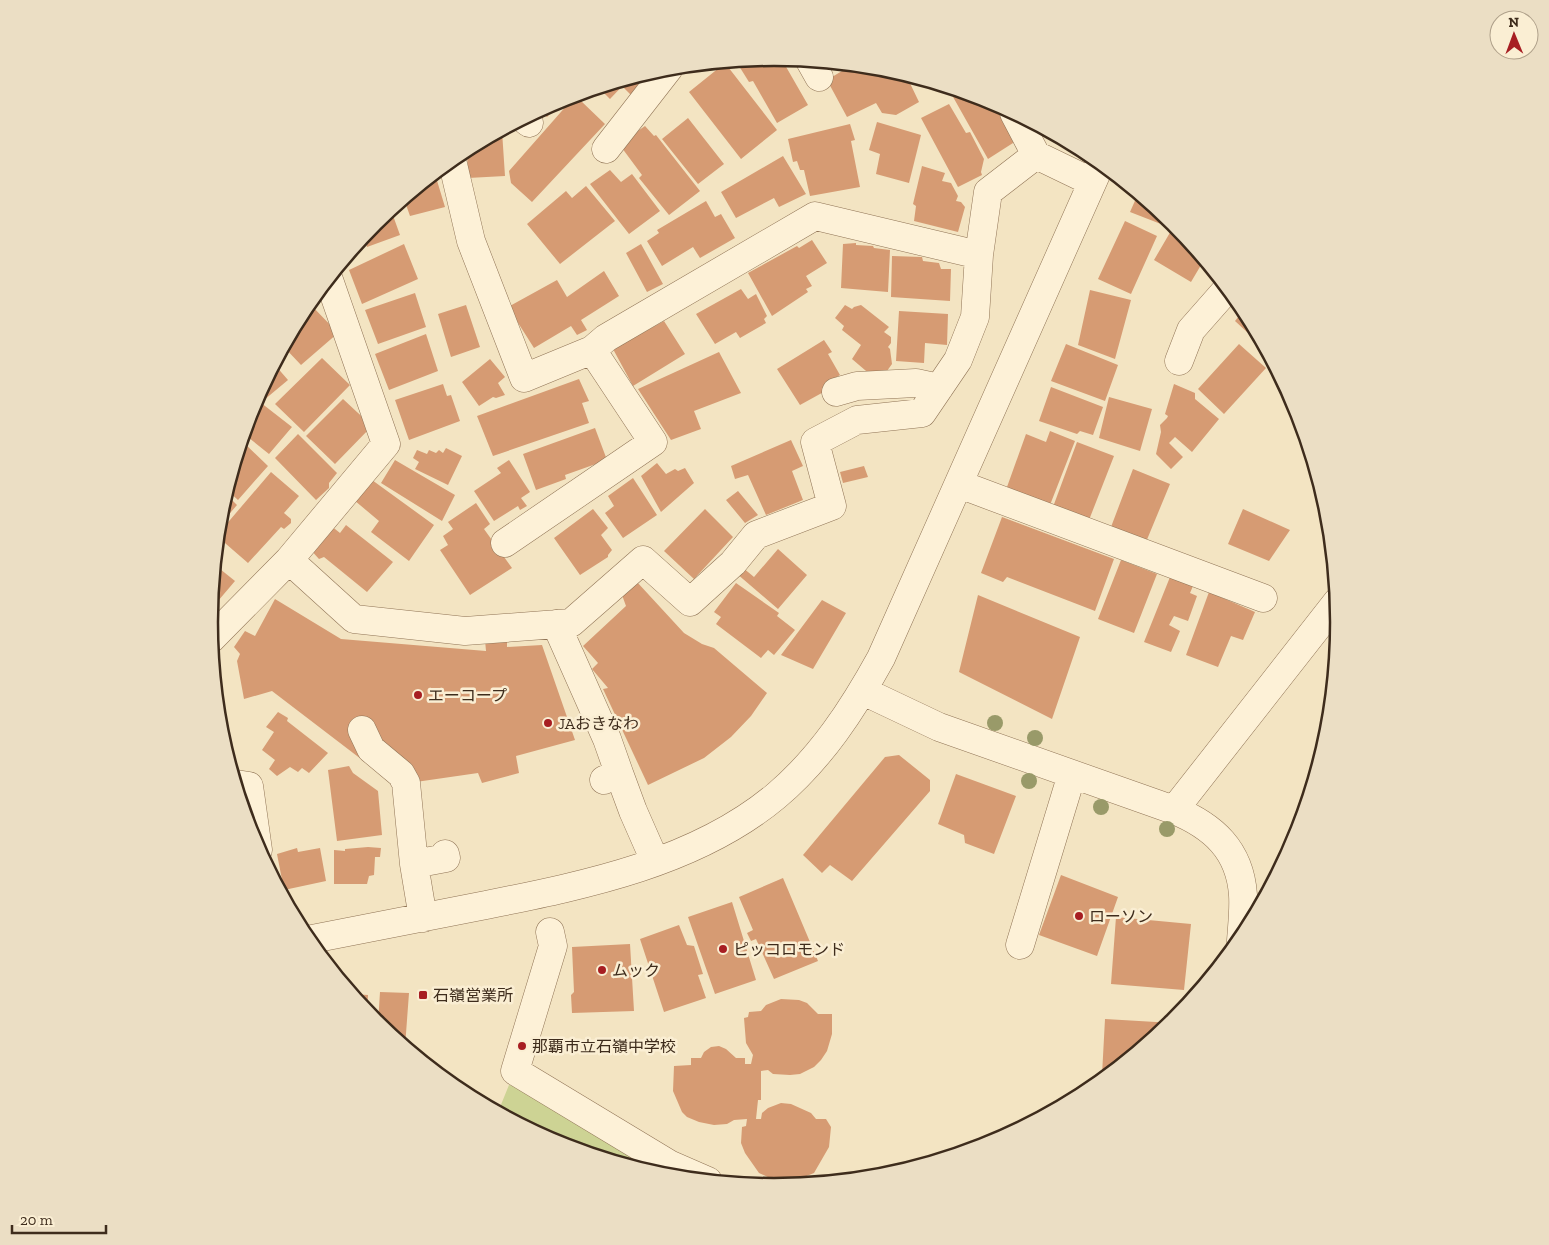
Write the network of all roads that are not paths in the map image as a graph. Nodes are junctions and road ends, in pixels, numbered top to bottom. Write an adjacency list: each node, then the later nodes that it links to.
1 (660, 78): 3 (street)
2 (1019, 123): 4 (street)
3 (606, 149)
4 (1036, 155): 6 (street); 7 (street)
5 (454, 168): 10 (street)
6 (1096, 172): 14 (street)
7 (979, 255): 10 (street); 12 (street)
8 (331, 286): 16 (street)
9 (1223, 294): 11 (street)
10 (592, 350): 15 (street)
11 (1179, 361)
12 (939, 388): 13 (street); 19 (street)
13 (836, 392)
14 (959, 484): 17 (street); 21 (street)
15 (505, 543)
16 (289, 560): 19 (street); 20 (street)
17 (1263, 598)
18 (1331, 611): 25 (street)
19 (556, 624): 28 (street)
20 (218, 632)
21 (863, 691): 23 (street); 28 (street)
22 (362, 730): 29 (street)
23 (1072, 774): 25 (street); 34 (street)
24 (243, 785): 26 (street)
25 (1174, 810): 31 (street)
26 (253, 814)
27 (445, 854): 29 (street)
28 (655, 862): 30 (street)
29 (414, 864): 30 (street)
30 (423, 918): 33 (street)
31 (1241, 925)
32 (550, 932): 35 (street)
33 (316, 938)
34 (1020, 944)
35 (686, 1171)

